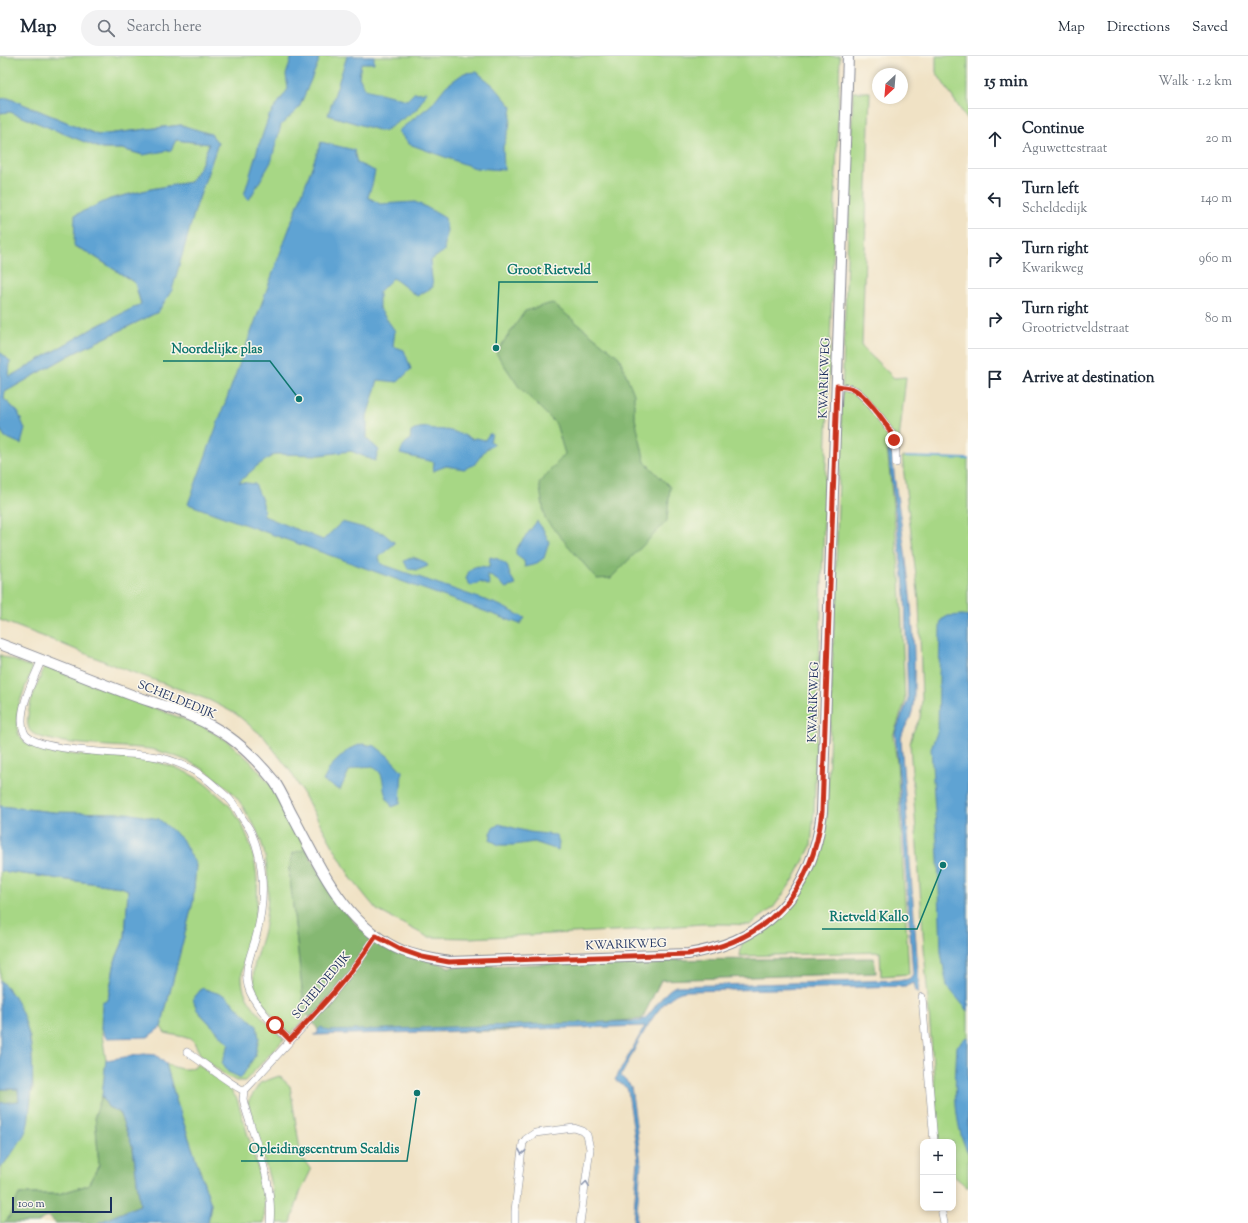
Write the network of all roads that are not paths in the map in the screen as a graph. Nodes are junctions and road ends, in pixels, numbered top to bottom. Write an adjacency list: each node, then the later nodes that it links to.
1 (848, 56): 2 (street, KWARIKWEG)
2 (837, 386): 3 (street); 6 (street, KWARIKWEG)
3 (896, 463)
4 (0, 644): 5 (street, SCHELDEDIJK)
5 (42, 659): 6 (street, SCHELDEDIJK); 8 (street)
6 (373, 934): 8 (street, SCHELDEDIJK)
7 (922, 997): 11 (street)
8 (290, 1040): 10 (street, SCHELDEDIJK)
9 (187, 1052): 10 (street)
10 (244, 1092): 13 (street)
11 (934, 1139)
12 (942, 1211): 16 (street)
13 (270, 1223)
14 (515, 1223): 15 (street, one-way to 14)
15 (580, 1223)
16 (944, 1223)

